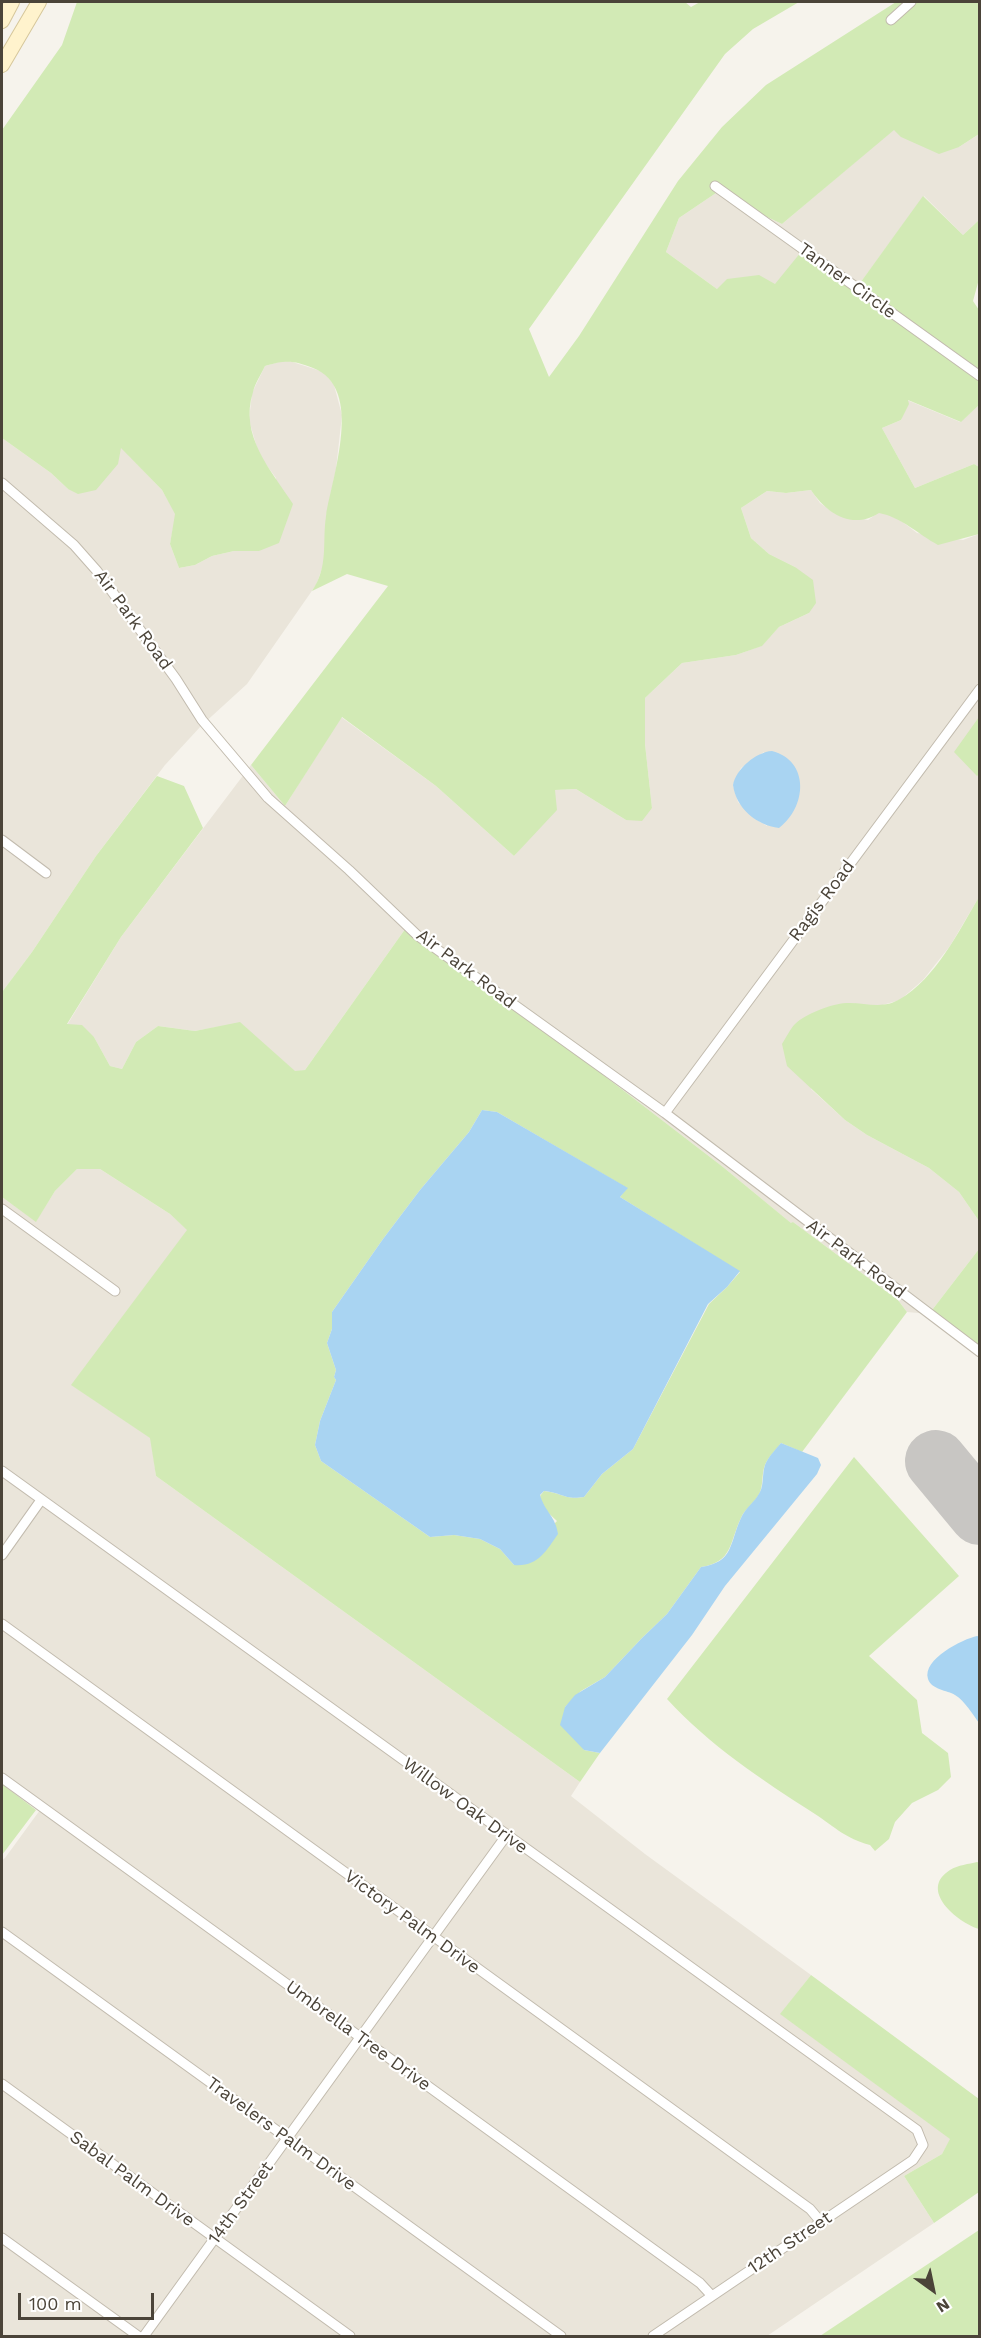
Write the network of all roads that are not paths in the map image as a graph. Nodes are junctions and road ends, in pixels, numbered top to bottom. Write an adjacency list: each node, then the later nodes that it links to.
1 (12, 2): 5 (main road)
2 (39, 2): 6 (main road)
3 (911, 2): 4 (street)
4 (891, 20)
5 (2, 21)
6 (2, 64)
7 (715, 186): 8 (street, Tanner Circle)
8 (980, 376)
9 (2, 483): 13 (street, Air Park Road)
10 (980, 688): 13 (street, Ragis Road)
11 (2, 840): 12 (street)
12 (46, 873)
13 (665, 1113): 16 (street, Air Park Road)
14 (2, 1209): 15 (street)
15 (115, 1291)
16 (980, 1352)
17 (2, 1471): 18 (street, Willow Oak Drive)
18 (41, 1500): 19 (street); 22 (street, Willow Oak Drive)
19 (2, 1555)
20 (2, 1624): 24 (street, Victory Palm Drive)
21 (2, 1778): 25 (street, Umbrella Tree Drive)
22 (506, 1836): 24 (street, 14th Street); 28 (street, Willow Oak Drive)
23 (2, 1932): 27 (street, Travelers Palm Drive)
24 (434, 1937): 25 (street, 14th Street); 29 (street, Victory Palm Drive)
25 (360, 2038): 27 (street, 14th Street); 32 (street, Umbrella Tree Drive)
26 (2, 2084): 31 (street, Sabal Palm Drive)
27 (287, 2138): 31 (street, 14th Street); 36 (street, Travelers Palm Drive)
28 (923, 2145): 29 (street, 12th Street)
29 (820, 2222): 32 (street, 12th Street)
30 (2, 2238): 33 (street)
31 (215, 2239): 34 (street, 14th Street); 35 (street, Sabal Palm Drive)
32 (712, 2296): 37 (street, 12th Street)
33 (138, 2337)
34 (144, 2337)
35 (351, 2337)
36 (561, 2337)
37 (653, 2337)

